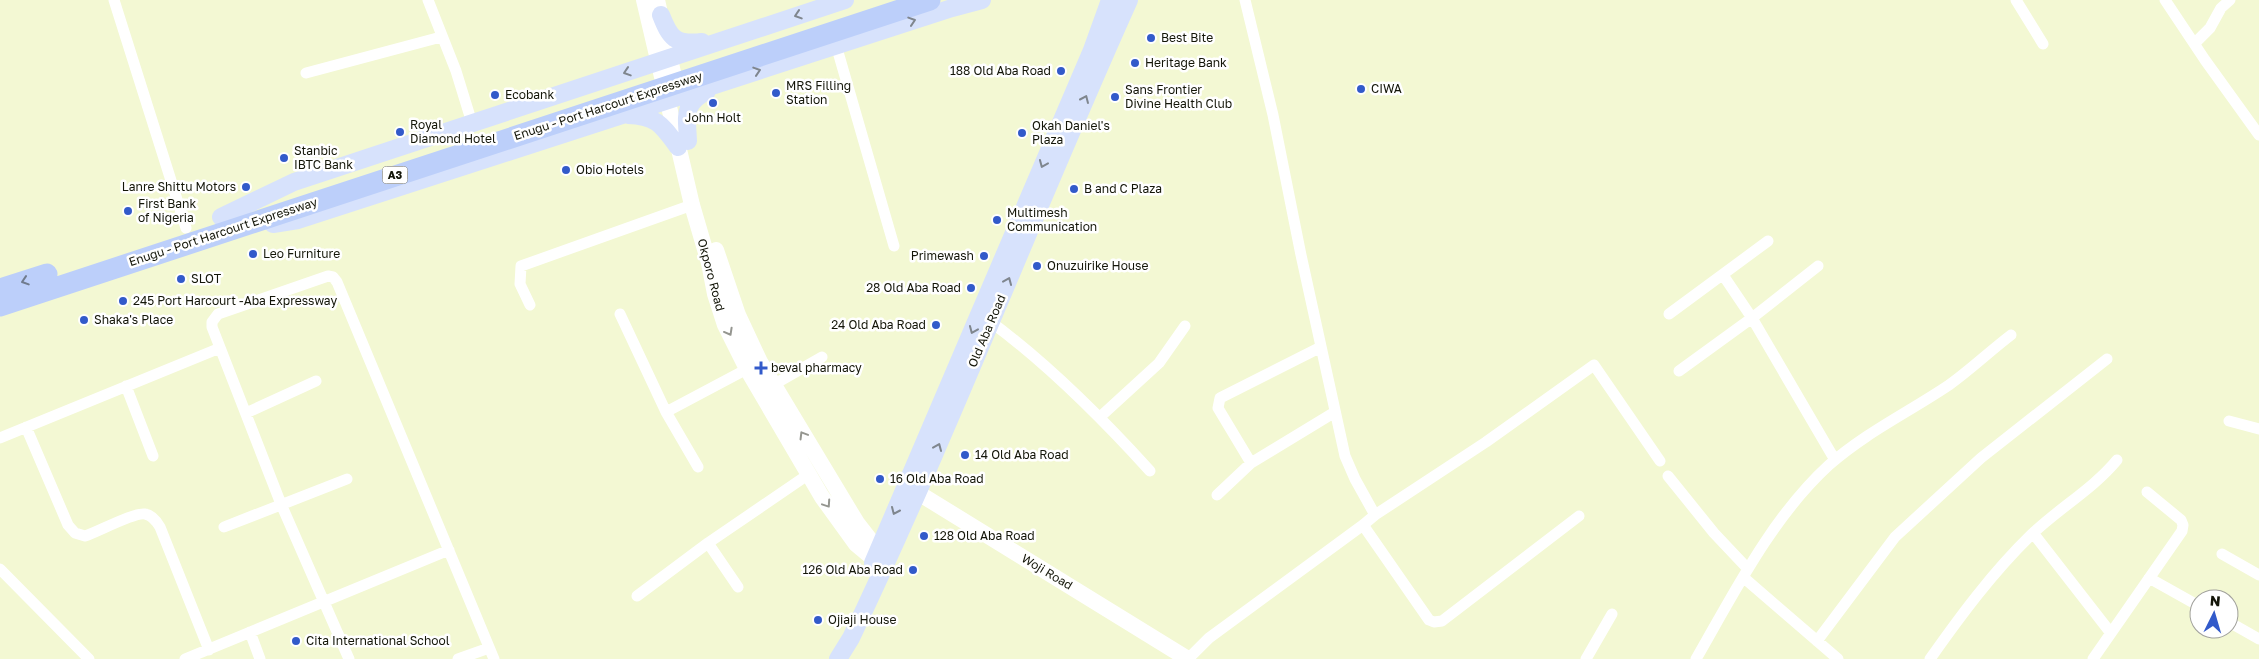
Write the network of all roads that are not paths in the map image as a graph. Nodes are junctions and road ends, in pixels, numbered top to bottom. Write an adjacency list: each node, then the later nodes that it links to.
1 (114, 0): 30 (street)
2 (428, 0): 14 (street)
3 (644, 0): 19 (main road, Okporo Road)
4 (845, 0): 15 (main road, one-way to 15)
5 (890, 0): 23 (highway, Enugu - Port Harcourt Expressway / A3)
6 (930, 0): 23 (highway, Enugu - Port Harcourt Expressway / A3)
7 (982, 0): 18 (main road, one-way to 7)
8 (1245, 0): 45 (street)
9 (2016, 0): 17 (street)
10 (2165, 0): 16 (street)
11 (2230, 0): 16 (street)
12 (1125, 2): 42 (main road, Old Aba Road, one-way to 12); 72 (main road, Old Aba Road, one-way to 72)
13 (659, 7): 15 (main road); 19 (main road, Okporo Road)
14 (441, 37): 20 (street); 25 (street)
15 (732, 37): 19 (main road)
16 (2195, 43): 26 (street)
17 (2043, 44)
18 (836, 45): 21 (main road, one-way to 18); 33 (street)
19 (664, 60): 22 (main road, Okporo Road); 25 (main road, one-way to 25)
20 (306, 73)
21 (726, 81): 22 (main road); 27 (main road)
22 (672, 98): 24 (main road); 27 (main road, Okporo Road)
23 (581, 109): 29 (highway, Enugu - Port Harcourt Expressway / A3); 31 (highway, Enugu - Port Harcourt Expressway / A3)
24 (620, 115): 27 (main road); 31 (main road)
25 (472, 123): 29 (main road)
26 (2259, 134)
27 (683, 144): 28 (main road, Okporo Road); 52 (main road, Okporo Road)
28 (692, 205): 37 (street); 49 (main road, Okporo Road, one-way to 49)
29 (221, 217): 30 (highway, Enugu - Port Harcourt Expressway / A3)
30 (186, 228): 36 (highway, Enugu - Port Harcourt Expressway / A3, one-way to 36)
31 (208, 236): 38 (highway, Enugu - Port Harcourt Expressway / A3)
32 (1768, 241): 35 (street)
33 (894, 246)
34 (1818, 266): 41 (street)
35 (1723, 275): 40 (street); 41 (street)
36 (0, 290)
37 (530, 305)
38 (0, 306)
39 (620, 314): 54 (street)
40 (1669, 314)
41 (1752, 318): 50 (street); 63 (street)
42 (991, 322): 57 (street); 72 (main road, Old Aba Road, one-way to 42)
43 (1185, 326): 57 (street)
44 (2011, 335): 63 (street)
45 (1321, 347): 55 (street); 66 (street)
46 (220, 348): 53 (street); 56 (street); 82 (street)
47 (822, 358): 52 (street)
48 (2107, 359): 98 (street)
49 (747, 369): 54 (street); 69 (main road, Okporo Road)
50 (1679, 371)
51 (316, 381): 56 (street)
52 (773, 385): 84 (main road, Okporo Road, one-way to 52)
53 (126, 386): 59 (street); 62 (street)
54 (666, 412): 67 (street)
55 (1334, 412): 66 (street); 76 (street)
56 (246, 413): 75 (street)
57 (1100, 417): 68 (street)
58 (2229, 421): 60 (street)
59 (26, 427): 61 (street); 100 (street)
60 (2259, 430)
61 (0, 438)
62 (153, 456)
63 (1835, 460): 86 (street)
64 (2117, 460): 80 (street)
65 (1660, 461): 76 (street)
66 (1250, 463): 74 (street)
67 (698, 467)
68 (1150, 470)
69 (809, 474): 81 (street); 84 (main road, Okporo Road, one-way to 84)
70 (1668, 476): 86 (street)
71 (347, 479): 75 (street)
72 (913, 489): 84 (main road, Old Aba Road); 109 (main road, Woji Road)
73 (2147, 492): 88 (street)
74 (1217, 495)
75 (281, 504): 79 (street); 92 (street)
76 (1375, 515): 78 (street)
77 (1579, 516): 78 (street)
78 (1364, 525): 109 (street)
79 (224, 527)
80 (2032, 533): 96 (street); 113 (street)
81 (708, 543): 89 (street); 90 (street)
82 (449, 550): 92 (street); 99 (street)
83 (2222, 554): 87 (street)
84 (882, 557): 107 (main road, Old Aba Road); 108 (main road, Old Aba Road)
85 (0, 569): 101 (street)
86 (1745, 573): 98 (street); 111 (street)
87 (2259, 574)
88 (2149, 578): 91 (street); 96 (street)
89 (738, 587)
90 (636, 596)
91 (2189, 600)
92 (323, 602): 95 (street); 104 (street)
93 (1612, 614): 110 (street)
94 (2239, 628): 97 (street)
95 (250, 632): 100 (street); 103 (street)
96 (2110, 632): 114 (street)
97 (2259, 639)
98 (1818, 641): 112 (street)
99 (490, 648): 105 (street); 106 (street)
100 (208, 650): 102 (street)
101 (88, 659)
102 (185, 659)
103 (260, 659)
104 (349, 659)
105 (458, 659)
106 (494, 659)
107 (824, 659)
108 (838, 659)
109 (1188, 659)
110 (1586, 659)
111 (1696, 659)
112 (1838, 659)
113 (1930, 659)
114 (2093, 659)

